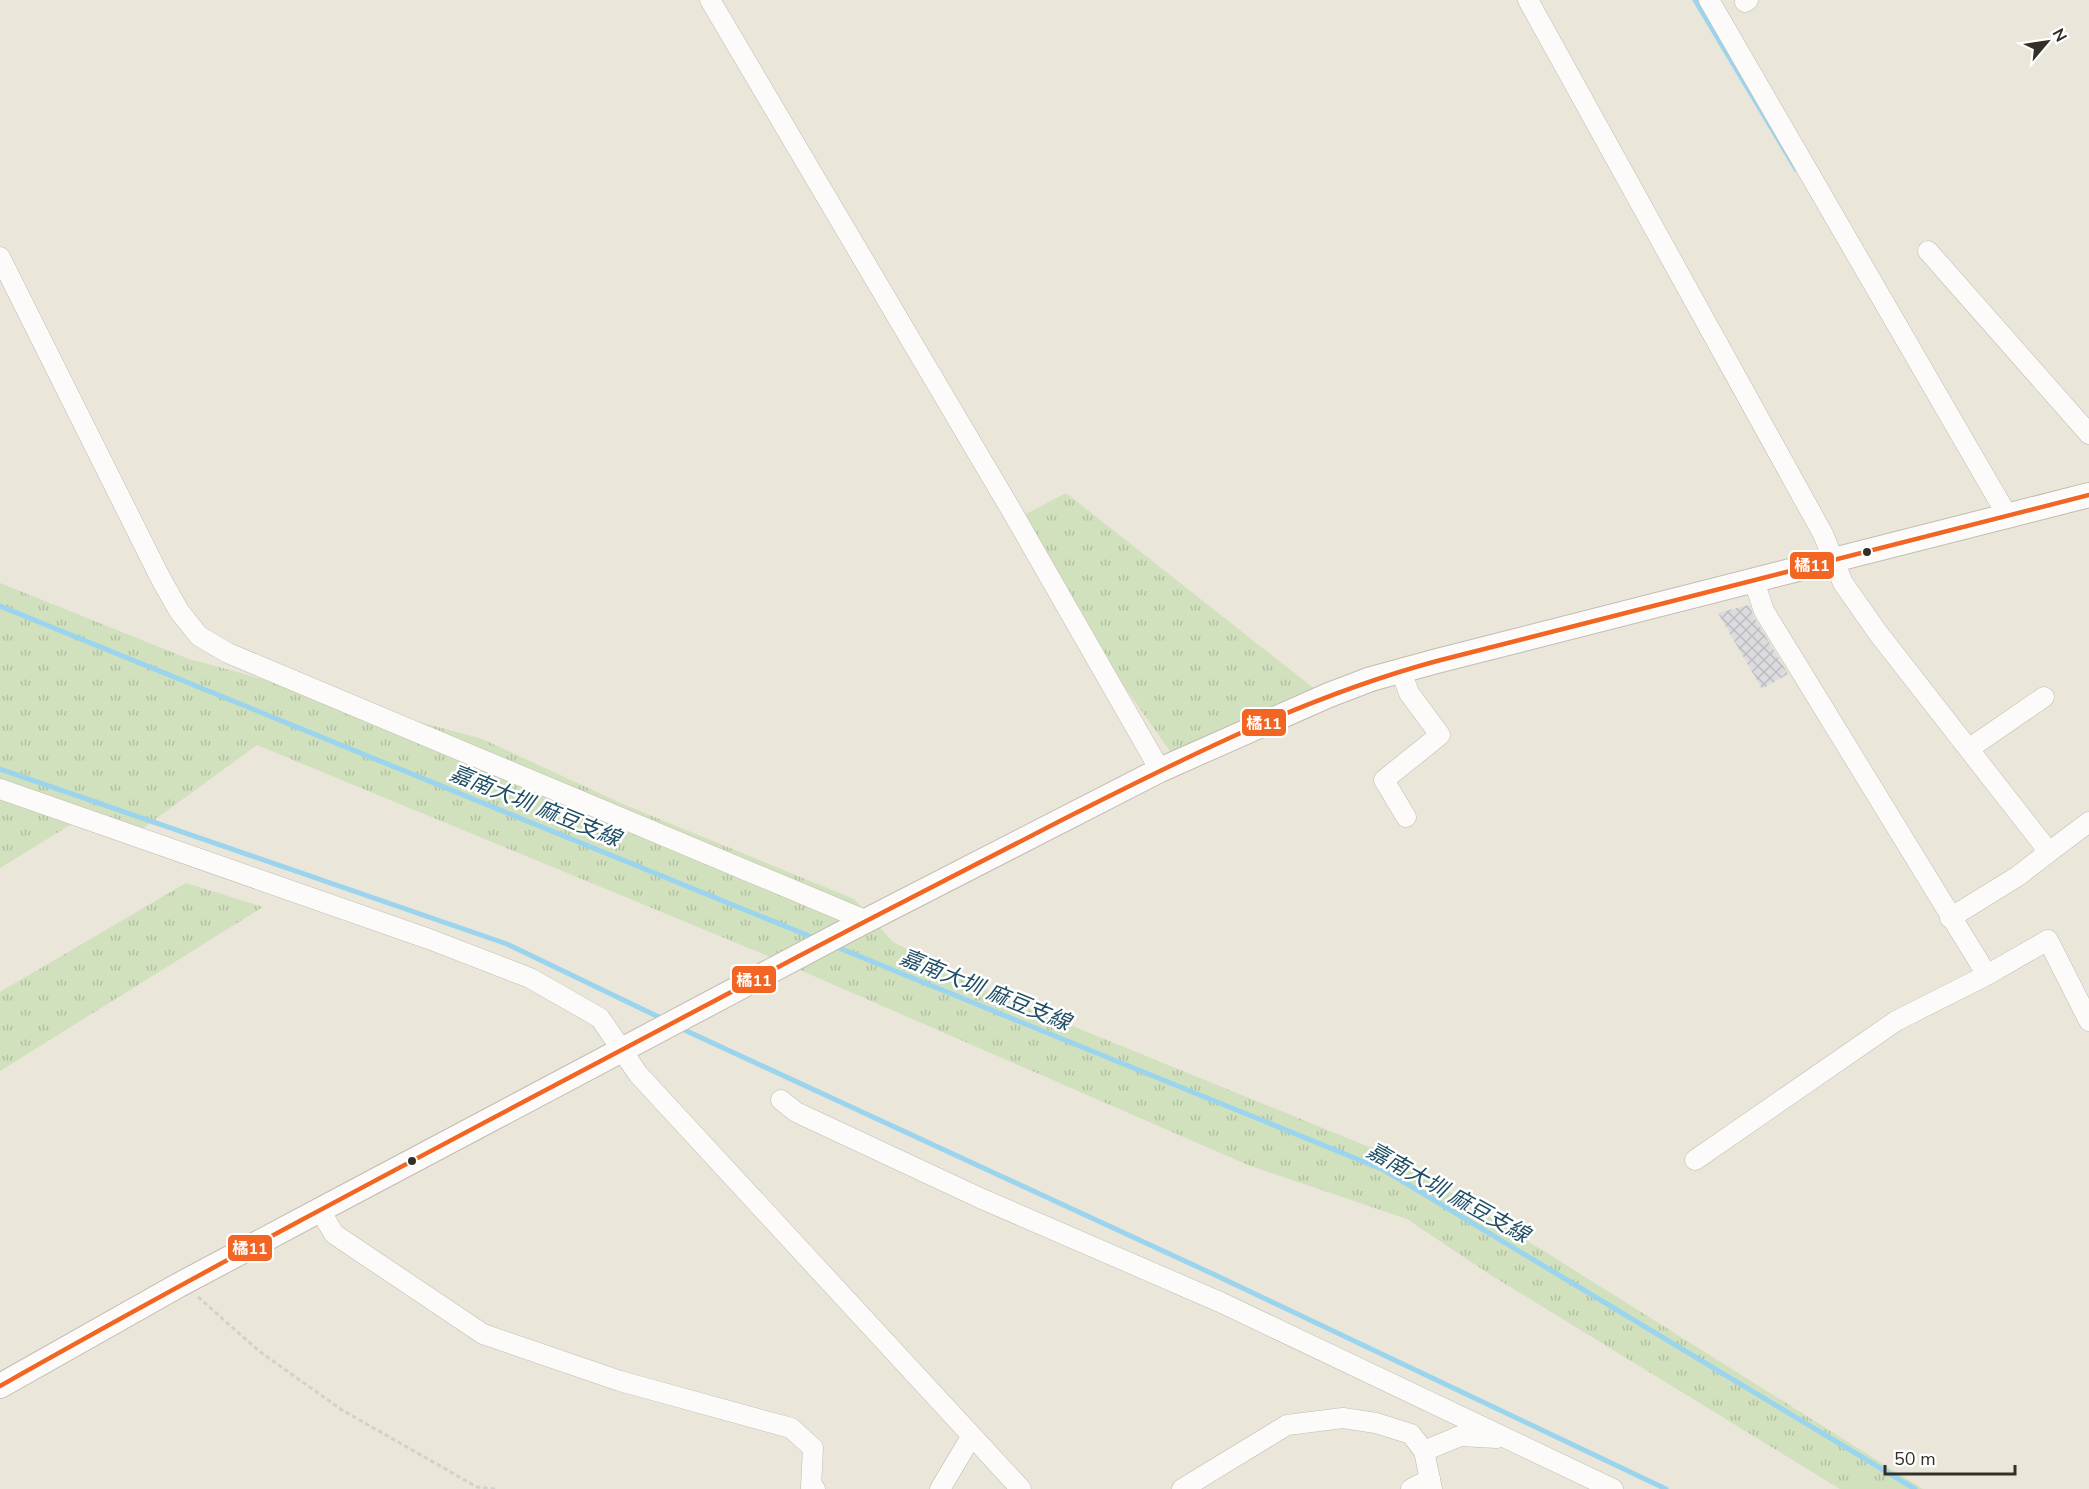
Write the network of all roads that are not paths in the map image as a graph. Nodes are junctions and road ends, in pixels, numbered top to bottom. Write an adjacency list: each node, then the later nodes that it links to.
1 (710, 0): 14 (street)
2 (1528, 0): 9 (street)
3 (1709, 0): 8 (street)
4 (1928, 251): 6 (street)
5 (0, 257): 20 (street)
6 (2089, 434)
7 (2089, 495): 8 (main road)
8 (2007, 515): 9 (main road)
9 (1834, 560): 10 (main road); 13 (street)
10 (1754, 581): 11 (main road); 19 (street)
11 (1401, 671): 14 (main road); 16 (street)
12 (2044, 697): 13 (street)
13 (1970, 748): 18 (street)
14 (1160, 770): 20 (main road)
15 (0, 789): 23 (street)
16 (1406, 816)
17 (2089, 822): 18 (street)
18 (2049, 852): 19 (street)
19 (1950, 918): 21 (street)
20 (858, 925): 23 (main road)
21 (1987, 975): 22 (street); 25 (street)
22 (2089, 1021)
23 (622, 1050): 26 (main road); 28 (street)
24 (781, 1100): 29 (street)
25 (1695, 1160)
26 (320, 1210): 27 (main road); 32 (street)
27 (0, 1386)
28 (971, 1437): 33 (street); 34 (street)
29 (1509, 1439): 30 (street); 37 (street)
30 (1425, 1451): 31 (street); 35 (street)
31 (1431, 1484): 36 (street)
32 (815, 1489)
33 (940, 1489)
34 (1020, 1489)
35 (1182, 1489)
36 (1411, 1489)
37 (1613, 1489)

